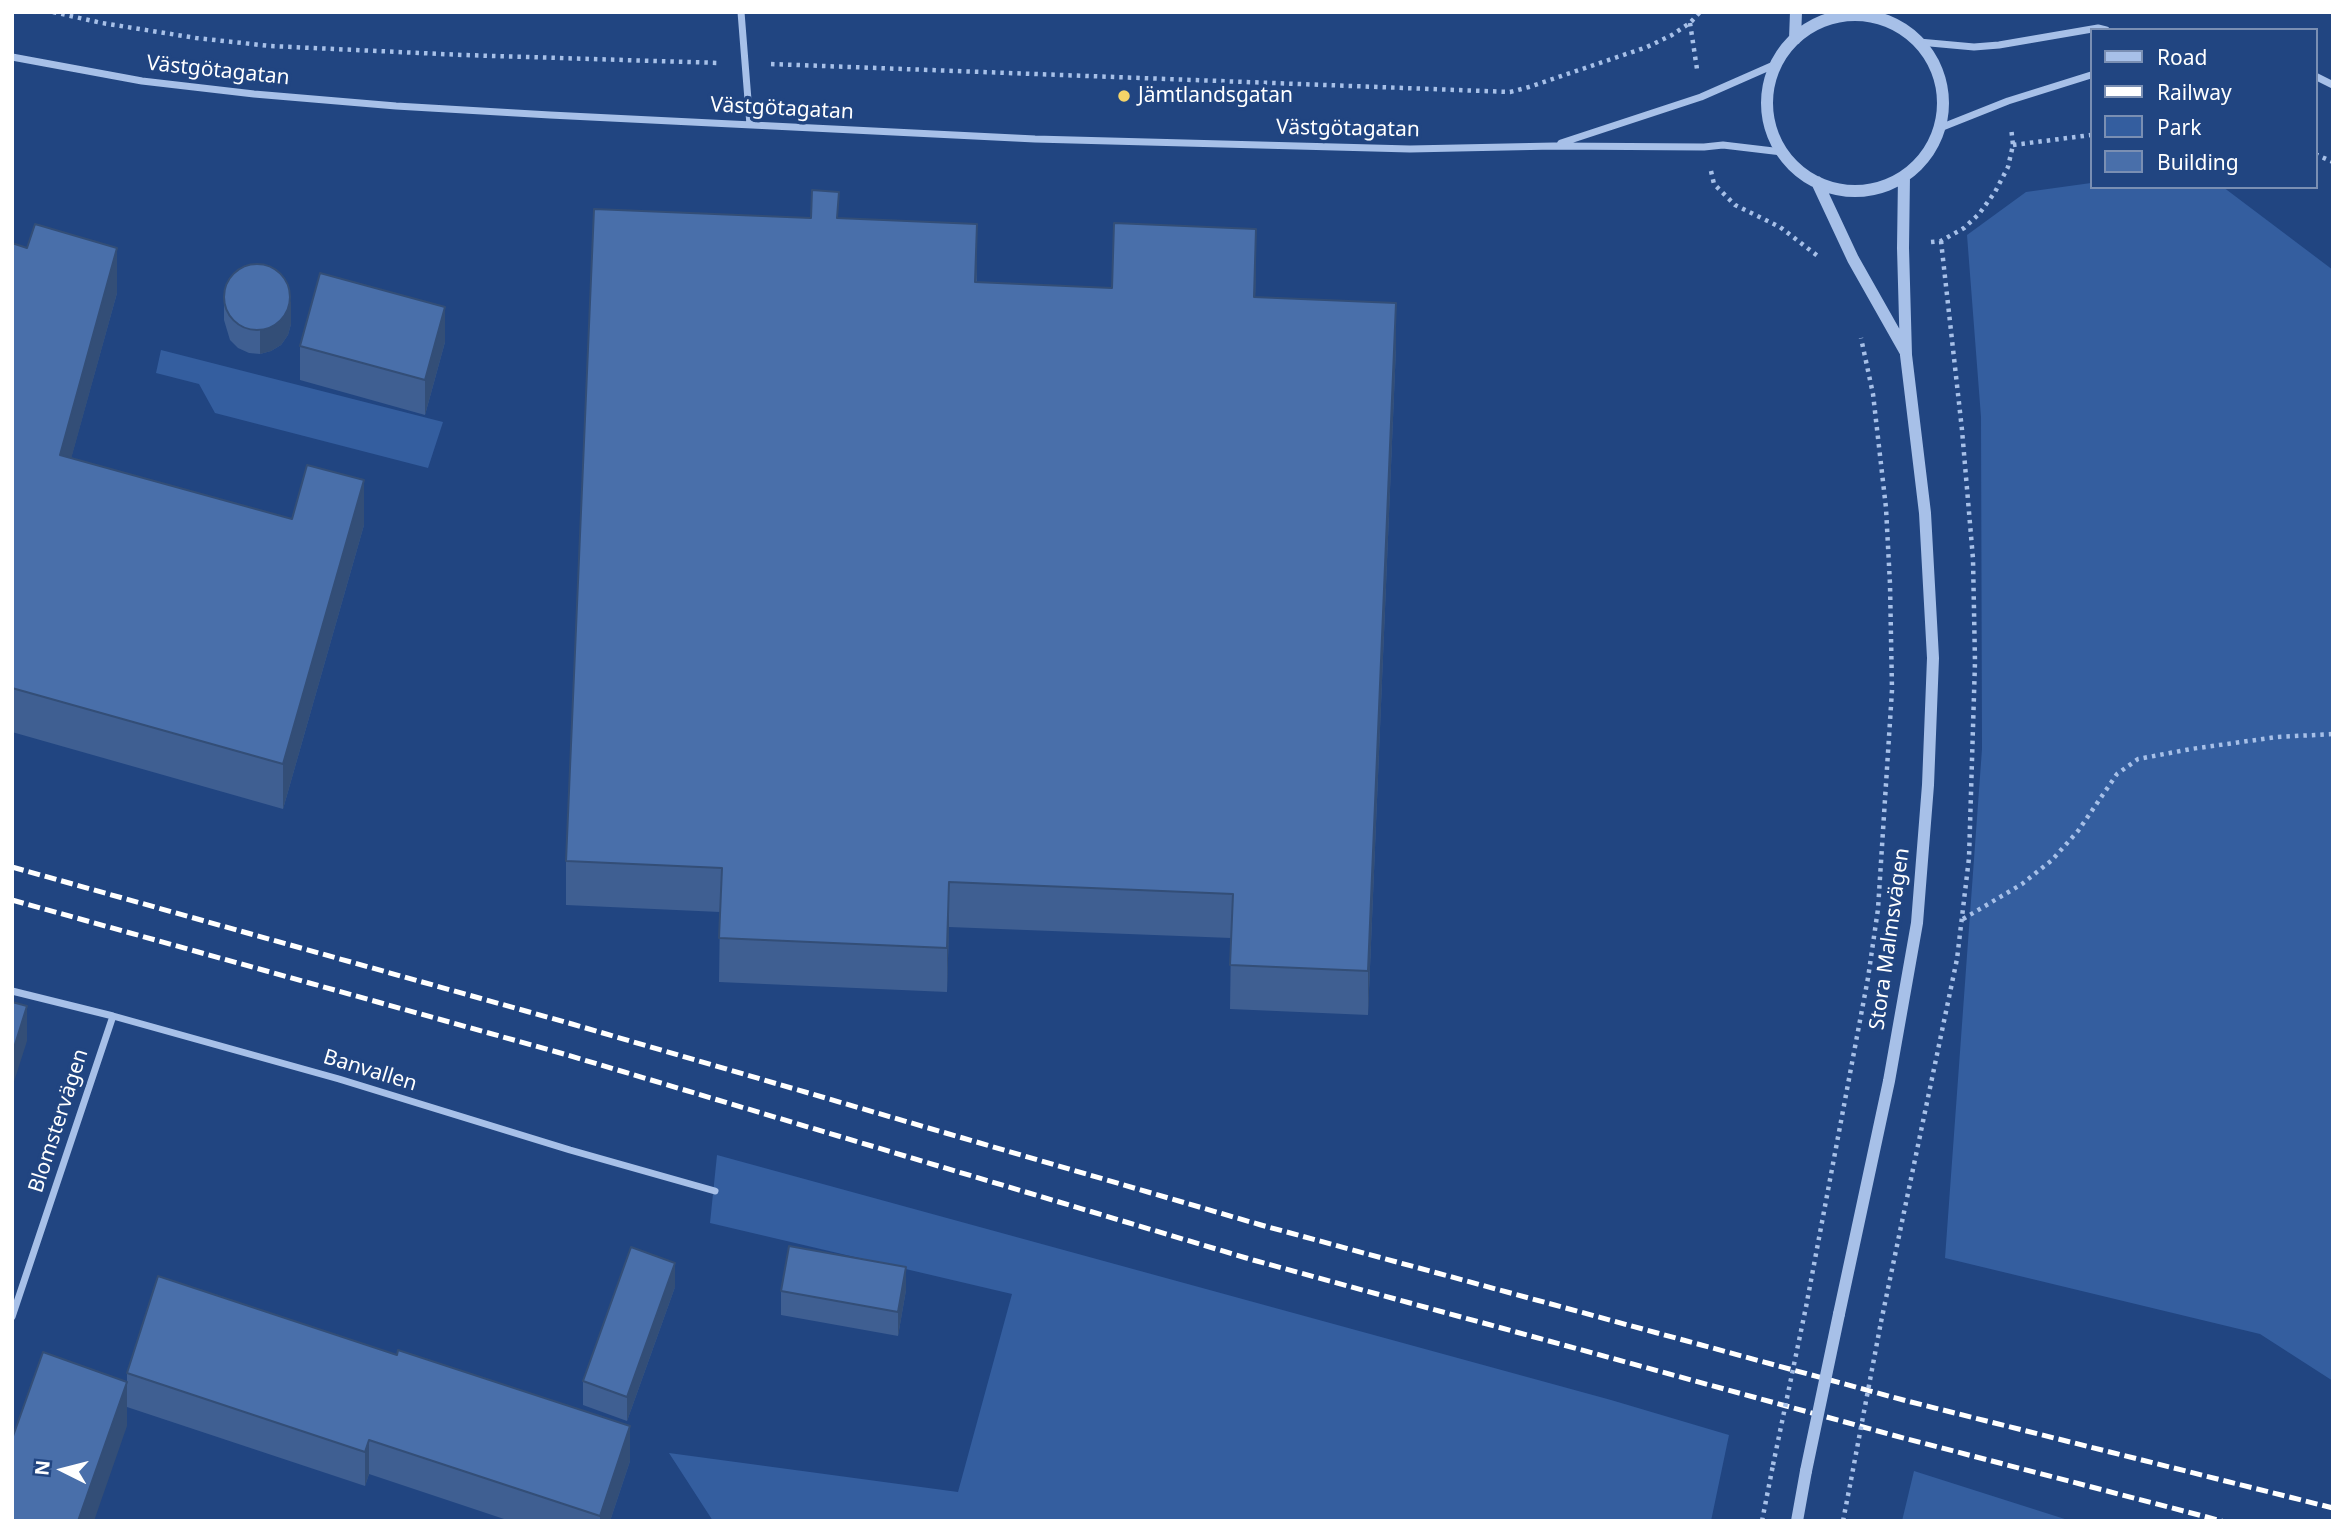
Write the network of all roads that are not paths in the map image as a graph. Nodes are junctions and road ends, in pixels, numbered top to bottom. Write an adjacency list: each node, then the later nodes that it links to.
1 (741, 12): 12 (street)
2 (1796, 12): 5 (street)
3 (1879, 15): 5 (street); 6 (street)
4 (2090, 29): 6 (street)
5 (1795, 39): 8 (street)
6 (1919, 42): 13 (street)
7 (12, 57): 12 (street, Västgötagatan)
8 (1776, 64): 14 (street, Västgötagatan); 15 (street)
9 (2090, 75): 13 (street)
10 (2317, 77): 11 (street)
11 (2333, 85)
12 (750, 125): 14 (street, Västgötagatan)
13 (1940, 128): 16 (street)
14 (1554, 146): 15 (street, Västgötagatan)
15 (1782, 152): 17 (street)
16 (1904, 176): 17 (street); 18 (street, Stora Malmsvägen)
17 (1817, 182): 18 (street, Stora Malmsvägen)
18 (1906, 355): 23 (street, Stora Malmsvägen, bridge)
19 (12, 991): 20 (street, Banvallen)
20 (113, 1016): 21 (street, Banvallen); 22 (street, Blomstervägen)
21 (715, 1191)
22 (12, 1317)
23 (1797, 1521)

